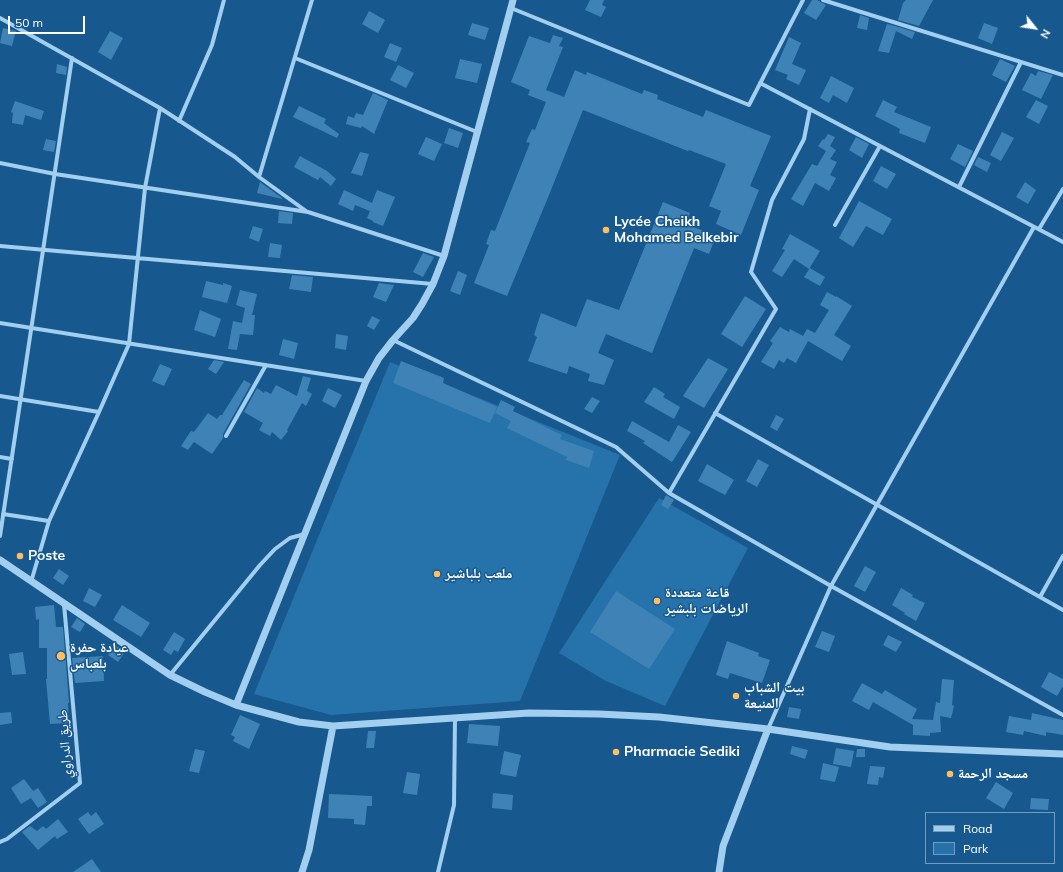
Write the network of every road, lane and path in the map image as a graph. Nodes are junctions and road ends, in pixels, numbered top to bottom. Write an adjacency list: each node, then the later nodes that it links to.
1 (224, 0): 15 (street)
2 (312, 0): 9 (street)
3 (512, 0): 6 (street)
4 (803, 0): 12 (street)
5 (823, 0): 10 (street)
6 (511, 8): 12 (street); 16 (street)
7 (0, 18): 8 (street)
8 (72, 58): 13 (street); 19 (street)
9 (295, 58): 16 (street); 20 (street)
10 (1021, 62): 11 (street); 21 (street)
11 (1063, 75)
12 (760, 83): 14 (street)
13 (160, 108): 15 (street); 22 (street)
14 (810, 109): 17 (street); 42 (street)
15 (179, 121): 20 (street)
16 (477, 132): 30 (street)
17 (880, 146): 21 (street); 25 (street)
18 (0, 163): 19 (street)
19 (55, 174): 22 (street); 29 (street)
20 (259, 177): 24 (street)
21 (959, 187): 26 (street)
22 (145, 188): 24 (street); 31 (street)
23 (1063, 189): 26 (street)
24 (308, 212): 30 (street)
25 (835, 225)
26 (1036, 228): 27 (street); 47 (street)
27 (1063, 242)
28 (0, 246): 29 (street)
29 (43, 249): 31 (street); 34 (street)
30 (444, 256): 32 (street)
31 (138, 258): 32 (street); 36 (street)
32 (433, 284): 35 (street)
33 (0, 323): 34 (street)
34 (31, 328): 36 (street); 40 (street)
35 (392, 340): 38 (street); 46 (street)
36 (129, 344): 37 (street); 41 (street)
37 (266, 365): 38 (street); 43 (street)
38 (366, 382): 50 (street)
39 (0, 396): 40 (street)
40 (21, 399): 41 (street); 45 (street)
41 (100, 412): 49 (street)
42 (715, 413): 46 (street); 47 (street)
43 (226, 436)
44 (0, 457): 45 (street)
45 (12, 459): 48 (street)
46 (669, 493): 55 (street)
47 (876, 505): 55 (street); 56 (street)
48 (3, 514): 49 (street); 51 (street)
49 (49, 521): 54 (street)
50 (305, 534): 59 (street); 60 (street)
51 (0, 536)
52 (1063, 556): 56 (street)
53 (0, 560): 54 (street)
54 (31, 582): 57 (street)
55 (831, 586): 61 (street); 64 (street)
56 (1040, 597): 58 (street)
57 (64, 604): 59 (street); 66 (street, طريق الدراوي)
58 (1063, 610)
59 (170, 675): 60 (street)
60 (236, 705): 63 (street)
61 (1063, 715)
62 (455, 717): 63 (street); 64 (street); 68 (street)
63 (333, 726): 67 (street)
64 (768, 729): 65 (street); 69 (street)
65 (1063, 754)
66 (0, 842)
67 (302, 872)
68 (438, 872)
69 (719, 872)

